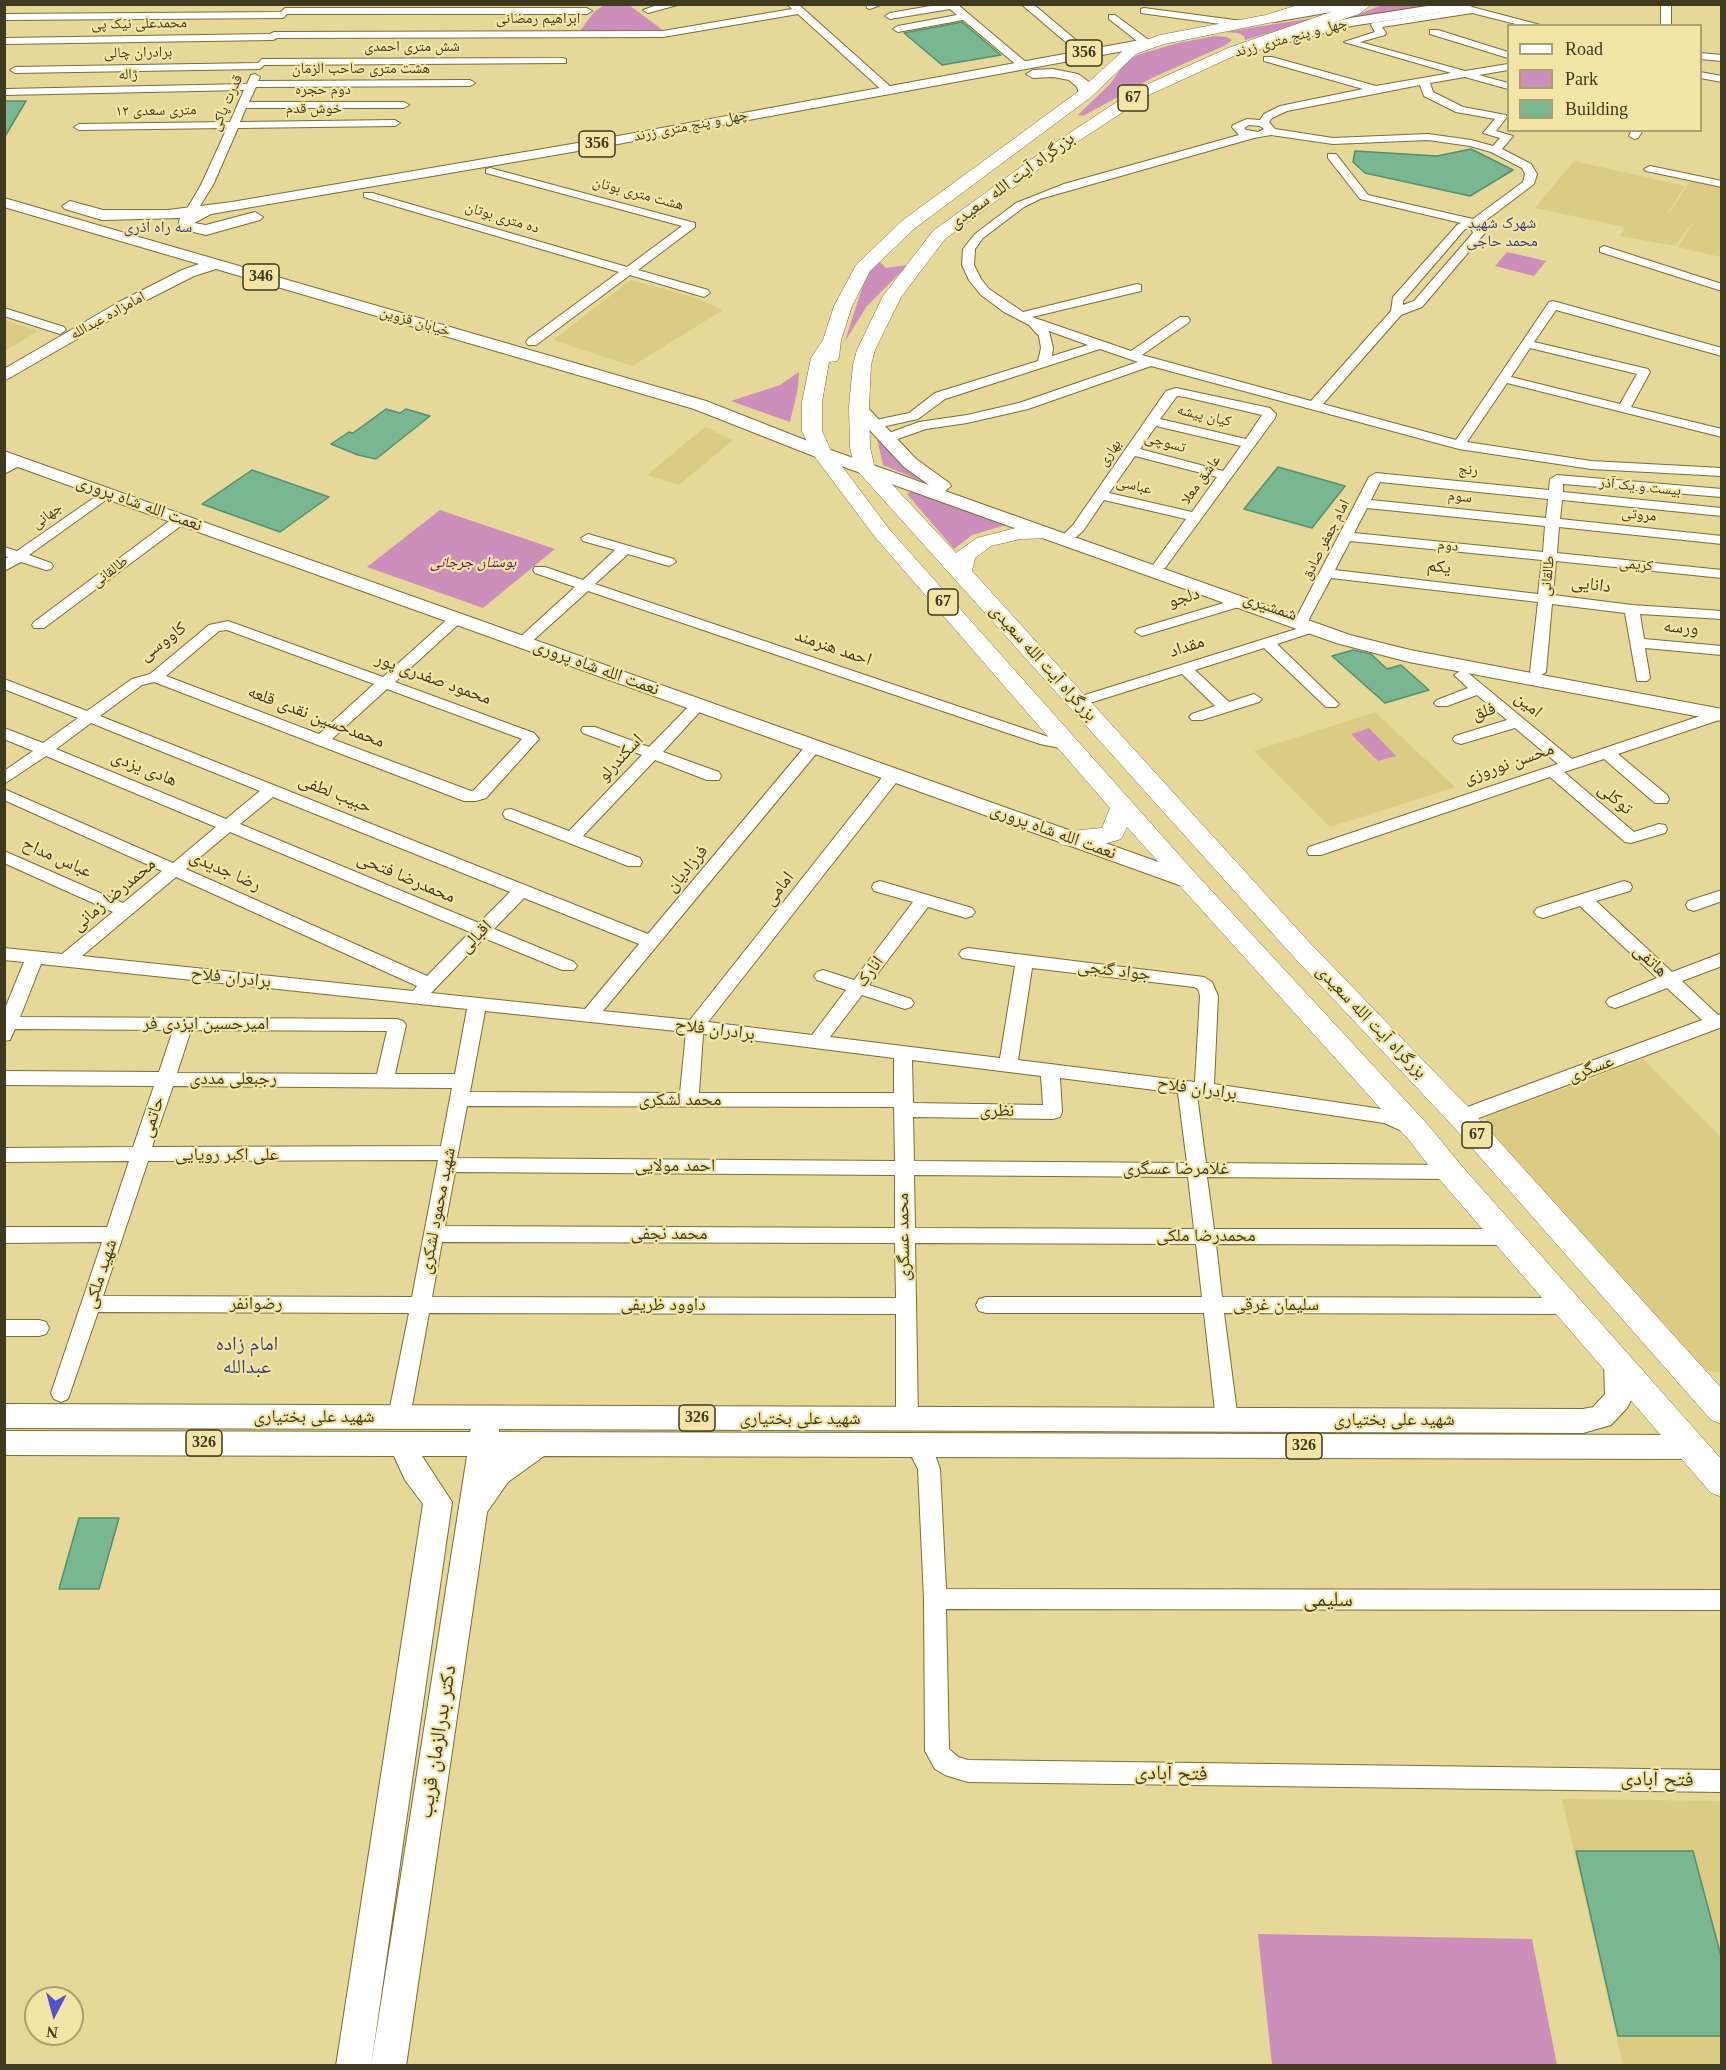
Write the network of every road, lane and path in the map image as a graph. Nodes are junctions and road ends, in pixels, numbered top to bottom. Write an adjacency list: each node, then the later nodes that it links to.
1 (599, 4): 13 (street)
2 (676, 4): 11 (street)
3 (1026, 4): 30 (street)
4 (1318, 4): 19 (highway, بزرگراه آیت الله سعیدی / 67)
5 (1354, 4): 19 (main road, چهل و پنج متری زرند)
6 (1365, 4): 32 (highway, بزرگراه آیت الله سعیدی / 67)
7 (1469, 4): 32 (main road, چهل و پنج متری زرند)
8 (1666, 4): 23 (street)
9 (950, 5): 15 (street); 17 (street)
10 (796, 8): 26 (street, ابراهیم رمضانی); 52 (street)
11 (648, 9)
12 (286, 10): 13 (street); 16 (street); 29 (street, قدرت پاکی)
13 (587, 10): 26 (street)
14 (1144, 11): 21 (street)
15 (890, 16)
16 (4, 17)
17 (964, 17): 24 (street); 38 (street)
18 (1112, 17): 28 (street)
19 (1268, 19): 21 (highway, بزرگراه آیت الله سعیدی / 67)
20 (563, 23): 26 (street)
21 (1242, 24): 28 (highway, بزرگراه آیت الله سعیدی / 67)
22 (1531, 24): 43 (street)
23 (1666, 24)
24 (897, 29)
25 (1434, 32): 31 (street)
26 (565, 34): 29 (street, ابراهیم رمضانی)
27 (4, 41): 29 (street, محمدعلی نیک پی)
28 (1153, 42): 30 (main road, چهل و پنج متری زرند / 356); 32 (highway); 54 (highway, بزرگراه آیت الله سعیدی / 67)
29 (268, 50): 37 (street, شش متری احمدی); 40 (street, برادران چالی); 49 (street, قدرت پاکی)
30 (1085, 53): 38 (main road, چهل و پنج متری زرند / 356)
31 (1507, 54)
32 (1220, 56): 74 (highway, بزرگراه آیت الله سعیدی / 67)
33 (1702, 56): 34 (street)
34 (1722, 58)
35 (1269, 59): 51 (street)
36 (562, 61): 37 (street, شش متری احمدی)
37 (465, 62): 41 (street)
38 (1018, 66): 42 (main road); 52 (main road, چهل و پنج متری زرند / 356)
39 (1507, 67): 43 (street)
40 (15, 70)
41 (461, 74)
42 (1060, 74): 54 (main road, 356); 65 (main road, چهل و پنج متری زرند / 356)
43 (1464, 75): 45 (street); 50 (street)
44 (1702, 75): 47 (street)
45 (1424, 81): 51 (street); 62 (street)
46 (1702, 81): 47 (street)
47 (1722, 81)
48 (470, 83): 49 (street, هشت متری صاحب الزمان)
49 (251, 86): 53 (street, ژاله); 55 (street, قدرت پاکی)
50 (1507, 86)
51 (1377, 89): 59 (street)
52 (888, 90): 70 (main road, چهل و پنج متری زرند / 356)
53 (6, 92)
54 (1085, 94): 77 (highway, بزرگراه آیت الله سعیدی / 67)
55 (243, 105): 56 (street, دوم حجره); 58 (street, قدرت پاکی)
56 (404, 105)
57 (395, 123): 58 (street, خوش قدم)
58 (234, 125): 60 (street, ۱۲ متری سعدی); 69 (street, قدرت پاکی)
59 (1266, 127): 61 (street); 61 (street); 62 (street)
60 (79, 128)
61 (1252, 135): 87 (street)
62 (1495, 150): 72 (street)
63 (1332, 156): 72 (street)
64 (1650, 169): 66 (street)
65 (489, 171): 68 (main road, چهل و پنج متری زرند / 356); 80 (street, هشت متری بوتان)
66 (1722, 184)
67 (8, 195): 71 (main road, خیابان قزوین / 346); 73 (main road, خیابان قزوین / 346)
68 (368, 195): 70 (main road, چهل و پنج متری زرند / 356); 80 (street, ده متری بوتان)
69 (191, 212): 70 (main road, چهل و پنج متری زرند / 356); 71 (main road, چهل و پنج متری زرند / 356)
70 (235, 214)
71 (128, 215): 73 (main road)
72 (1475, 223): 86 (street); 86 (street)
73 (83, 226): 75 (main road, خیابان قزوین / 346)
74 (939, 235): 77 (highway); 104 (highway, بزرگراه آیت الله سعیدی / 67)
75 (146, 245): 78 (main road, خیابان قزوین / 346); 79 (main road)
76 (1604, 250): 83 (street)
77 (891, 257): 111 (highway, بزرگراه آیت الله سعیدی / 67)
78 (214, 264): 81 (main road, امامزاده عبدالله); 111 (main road, خیابان قزوین / 346)
79 (156, 268): 81 (main road); 90 (main road, امامزاده عبدالله)
80 (627, 271): 84 (street, ده متری بوتان); 91 (street, هشت متری بوتان)
81 (178, 278): 99 (main road, امامزاده عبدالله)
82 (1137, 288): 87 (street)
83 (1722, 288)
84 (704, 293)
85 (4, 312): 90 (street)
86 (1397, 312): 102 (street)
87 (1020, 316): 89 (street)
88 (1184, 320): 95 (street)
89 (1032, 322): 93 (street); 98 (street)
90 (60, 330): 96 (main road, امامزاده عبدالله)
91 (532, 342)
92 (1527, 344): 94 (street); 100 (street); 103 (street)
93 (1100, 345): 95 (street); 98 (street)
94 (1722, 352)
95 (1132, 356): 97 (street)
96 (4, 362)
97 (1150, 362): 102 (street); 107 (street)
98 (1044, 363): 104 (street)
99 (4, 376)
100 (1504, 379): 103 (street); 109 (street)
101 (1176, 392): 105 (street, بهاری); 108 (street, عاشق معلا)
102 (1315, 405): 109 (street)
103 (1624, 408): 106 (street)
104 (866, 418): 107 (main road, شمشیری); 113 (highway, بزرگراه آیت الله سعیدی / 67)
105 (1152, 421): 108 (street, کیان پیشه); 110 (street, بهاری)
106 (1722, 433)
107 (886, 439): 127 (main road, شمشیری)
108 (1248, 444): 115 (street, عاشق معلا)
109 (1459, 445): 114 (street)
110 (1132, 451): 115 (street, تسوچی); 119 (street, بهاری)
111 (822, 453): 113 (main road, خیابان قزوین); 181 (highway, بزرگراه آیت الله سعیدی / 67)
112 (9, 462): 117 (main road, نعمت الله شاه پروری)
113 (864, 467): 126 (main road, شمشیری); 140 (highway, بزرگراه آیت الله سعیدی / 67)
114 (1722, 472)
115 (1224, 476): 123 (street, عاشق معلا)
116 (1376, 477): 120 (street, رنج); 121 (street, امام جعفر صادق)
117 (108, 492): 124 (main road, نعمت الله شاه پروری); 133 (street, جهانی)
118 (1722, 493): 120 (street, طالقانی)
119 (1101, 495): 123 (street, عباسی); 127 (street, بهاری)
120 (1556, 495): 122 (street, بیست و یک آذر); 125 (street, طالقانی)
121 (1363, 503): 125 (street, سوم); 128 (street, امام جعفر صادق)
122 (1722, 512)
123 (1194, 517): 138 (street, عاشق معلا)
124 (181, 519): 148 (main road, نعمت الله شاه پروری); 150 (street, طالقانی)
125 (1553, 523): 130 (street, مروتی); 134 (street, طالقانی)
126 (1046, 534): 138 (main road, شمشیری); 140 (highway)
127 (1071, 534): 138 (main road, شمشیری)
128 (1347, 536): 134 (street, دوم); 141 (street, امام جعفر صادق)
129 (588, 538): 131 (street)
130 (1722, 540)
131 (624, 549): 135 (street); 143 (street)
132 (4, 551): 133 (street)
133 (19, 556): 136 (street); 137 (street, جهانی)
134 (1550, 557): 142 (street, کریمی); 144 (street, طالقانی)
135 (669, 562)
136 (45, 566)
137 (4, 567)
138 (1158, 569): 145 (main road, شمشیری)
139 (540, 570): 143 (street, احمد هنرمند)
140 (961, 572): 168 (highway, بزرگراه آیت الله سعیدی / 67)
141 (1328, 573): 144 (street, یکم); 149 (street, امام جعفر صادق)
142 (1722, 574)
143 (585, 585): 154 (street); 181 (street, احمد هنرمند)
144 (1545, 599): 146 (street, دانایی); 162 (street, طالقانی)
145 (1240, 600): 149 (main road, شمشیری); 152 (street, دلجو)
146 (1632, 609): 147 (street, دانایی); 156 (street, ورسه)
147 (1722, 615)
148 (457, 618): 154 (main road, نعمت الله شاه پروری); 164 (street)
149 (1307, 623): 155 (street, مقداد); 162 (main road, شمشیری)
150 (39, 625)
151 (233, 626): 161 (street, کاووسی); 164 (street, محمود صفدری پور)
152 (1142, 632)
153 (1696, 633): 157 (street)
154 (523, 642): 171 (main road, نعمت الله شاه پروری)
155 (1266, 642): 159 (street, مقداد); 170 (street)
156 (1636, 643): 157 (street, ورسه); 163 (street, ورسه)
157 (1699, 649): 158 (street, ورسه)
158 (1722, 651)
159 (1185, 669): 168 (street, مقداد); 172 (street)
160 (1461, 675): 166 (street, امین)
161 (154, 676): 174 (street, کاووسی); 180 (street, محمدحسین نقدی قلعه)
162 (1537, 676): 173 (main road, شمشیری)
163 (1642, 678)
164 (386, 682): 180 (street); 193 (street, محمود صفدری پور)
165 (4, 684): 174 (street, حبیب لطفی)
166 (1479, 689): 169 (street); 176 (street, امین)
167 (1254, 699): 172 (street)
168 (1077, 702): 249 (highway, بزرگراه آیت الله سعیدی / 67)
169 (1442, 703)
170 (1331, 704)
171 (698, 705): 182 (main road, نعمت الله شاه پروری); 185 (street, اسکندرلو)
172 (1226, 708): 175 (street)
173 (1719, 710): 184 (street, محسن نوروزی)
174 (88, 717): 183 (street, کاووسی); 191 (street, حبیب لطفی)
175 (1197, 717)
176 (1518, 722): 179 (street, فلق); 186 (street, امین)
177 (589, 730): 185 (street)
178 (4, 733): 183 (street, هادی یزدی)
179 (1461, 739)
180 (322, 740): 193 (street, محمدحسین نقدی قلعه)
181 (1070, 745): 195 (highway, بزرگراه آیت الله سعیدی / 67)
182 (814, 746): 188 (main road, نعمت الله شاه پروری); 217 (street, فرزادیان)
183 (45, 749): 190 (street, کاووسی); 197 (street, هادی یزدی)
184 (1606, 752): 186 (street, محسن نوروزی); 194 (street)
185 (652, 753): 189 (street); 199 (street, اسکندرلو)
186 (1568, 764): 187 (street, محسن نوروزی)
187 (1551, 770): 198 (street, توکلی); 201 (street, محسن نوروزی)
188 (893, 775): 200 (main road, نعمت الله شاه پروری); 237 (street, امامی)
189 (713, 776)
190 (4, 779)
191 (271, 790): 197 (street, محمدرضا زمانی); 208 (street, حبیب لطفی)
192 (4, 794): 204 (street, رضا جدیدی)
193 (463, 796)
194 (1661, 799)
195 (1123, 807): 200 (highway); 205 (highway, بزرگراه آیت الله سعیدی / 67)
196 (511, 814): 199 (street)
197 (229, 825): 204 (street, محمدرضا زمانی); 216 (street, محمدرضا فتحی)
198 (1659, 829)
199 (572, 838): 203 (street)
200 (1069, 838): 205 (main road, نعمت الله شاه پروری)
201 (1315, 851)
202 (4, 856): 213 (street, عباس مداح)
203 (634, 862)
204 (175, 870): 213 (street, محمدرضا زمانی); 227 (street, رضا جدیدی)
205 (1187, 880): 250 (highway, بزرگراه آیت الله سعیدی / 67)
206 (880, 887): 210 (street)
207 (1624, 887): 211 (street)
208 (522, 890): 216 (street, اقبالی); 217 (street, حبیب لطفی)
209 (1722, 895): 212 (street)
210 (924, 900): 214 (street); 228 (street, انارک)
211 (1584, 900): 215 (street); 226 (street, هاتفی)
212 (1694, 905)
213 (125, 911): 222 (street, محمدرضا زمانی)
214 (966, 912)
215 (1543, 912)
216 (482, 931): 224 (street, محمدرضا فتحی); 227 (street, اقبالی)
217 (651, 942): 233 (street, فرزادیان)
218 (4, 954): 220 (street, برادران فلاح)
219 (968, 954): 223 (street)
220 (35, 957): 222 (street, برادران فلاح); 236 (street)
221 (1721, 959): 226 (street)
222 (66, 960): 229 (street, برادران فلاح)
223 (1024, 961): 240 (street); 245 (street, جواد گنجی)
224 (568, 966)
225 (823, 976): 228 (street)
226 (1670, 980): 230 (street); 234 (street, هاتفی)
227 (429, 984): 229 (street, اقبالی)
228 (858, 988): 231 (street); 238 (street, انارک)
229 (417, 998): 232 (street, برادران فلاح)
230 (1615, 1002)
231 (905, 1003)
232 (477, 1004): 233 (street, برادران فلاح); 246 (street, شهید محمود لشکری)
233 (589, 1016): 237 (street, برادران فلاح)
234 (1718, 1021): 249 (street, عسگری)
235 (184, 1024): 236 (street, امیرحسین ایزدی فر); 243 (street, حاتمی); 244 (street, امیرحسین ایزدی فر)
236 (8, 1026)
237 (695, 1028): 238 (street, برادران فلاح); 247 (street)
238 (816, 1043): 239 (street, برادران فلاح)
239 (903, 1054): 240 (street, برادران فلاح); 248 (street, محمد عسگری)
240 (1008, 1066): 241 (street, برادران فلاح)
241 (1050, 1072): 245 (street, برادران فلاح); 248 (street, نظری)
242 (4, 1078): 243 (street, رجبعلی مددی)
243 (165, 1079): 244 (street, رجبعلی مددی); 252 (street, حاتمی)
244 (385, 1080): 246 (street, رجبعلی مددی)
245 (1195, 1088): 250 (street, برادران فلاح); 255 (street)
246 (461, 1090): 247 (street, محمد لشکری); 253 (street, شهید محمود لشکری)
247 (688, 1100): 248 (street, محمد لشکری)
248 (902, 1105): 254 (street, محمد عسگری)
249 (1461, 1117): 273 (highway, بزرگراه آیت الله سعیدی / 67)
250 (1419, 1133): 256 (highway, بزرگراه آیت الله سعیدی / 67)
251 (4, 1155): 252 (street, علی اکبر رویایی)
252 (140, 1155): 253 (street, علی اکبر رویایی); 258 (street, شهید ملکی)
253 (448, 1159): 254 (street, احمد مولایی); 259 (street, شهید محمود لشکری)
254 (903, 1167): 255 (street, غلامرضا عسگری); 260 (street, محمد عسگری)
255 (1197, 1170): 256 (street, غلامرضا عسگری); 261 (street)
256 (1450, 1172): 262 (highway, بزرگراه آیت الله سعیدی / 67)
257 (4, 1234): 258 (street)
258 (114, 1234): 263 (street, شهید ملکی)
259 (434, 1234): 260 (street, محمد نجفی); 264 (street, شهید محمود لشکری)
260 (904, 1235): 261 (street, محمدرضا ملکی); 267 (street, محمد عسگری)
261 (1205, 1236): 262 (street, محمدرضا ملکی); 266 (street)
262 (1508, 1237): 268 (highway, بزرگراه آیت الله سعیدی / 67)
263 (91, 1304): 264 (street, رضوانفر); 272 (street, شهید ملکی)
264 (420, 1304): 267 (street, داوود ظریفی); 277 (street, شهید محمود لشکری)
265 (986, 1305): 266 (street, سلیمان غرقی)
266 (1213, 1305): 268 (street, سلیمان غرقی); 276 (street)
267 (905, 1306): 275 (street, محمد عسگری)
268 (1567, 1306): 271 (highway, بزرگراه آیت الله سعیدی / 67)
269 (4, 1328): 270 (street)
270 (39, 1328)
271 (1618, 1363): 276 (main road, شهید علی بختیاری / 326); 282 (highway, بزرگراه آیت الله سعیدی / 67)
272 (62, 1393)
273 (1716, 1396)
274 (4, 1416): 277 (main road, شهید علی بختیاری / 326)
275 (907, 1419): 276 (main road, شهید علی بختیاری / 326); 278 (main road, شهید علی بختیاری / 326); 281 (main road)
276 (1227, 1420)
277 (401, 1431): 278 (main road, شهید علی بختیاری / 326); 279 (main road, 326); 288 (main road, دکتر بدرالزمان قریب)
278 (484, 1431): 280 (main road, شهید علی بختیاری / 326); 284 (main road, دکتر بدرالزمان قریب)
279 (4, 1443)
280 (538, 1445): 281 (main road, شهید علی بختیاری / 326); 284 (main road)
281 (917, 1446): 282 (main road, شهید علی بختیاری / 326); 285 (street, فتح آبادی)
282 (1690, 1447): 283 (highway, بزرگراه آیت الله سعیدی / 67)
283 (1722, 1483)
284 (474, 1506): 289 (main road, دکتر بدرالزمان قریب)
285 (934, 1599): 286 (street, سلیمی); 287 (street, فتح آبادی)
286 (1722, 1600)
287 (1722, 1781)
288 (353, 2066)
289 (388, 2066)

